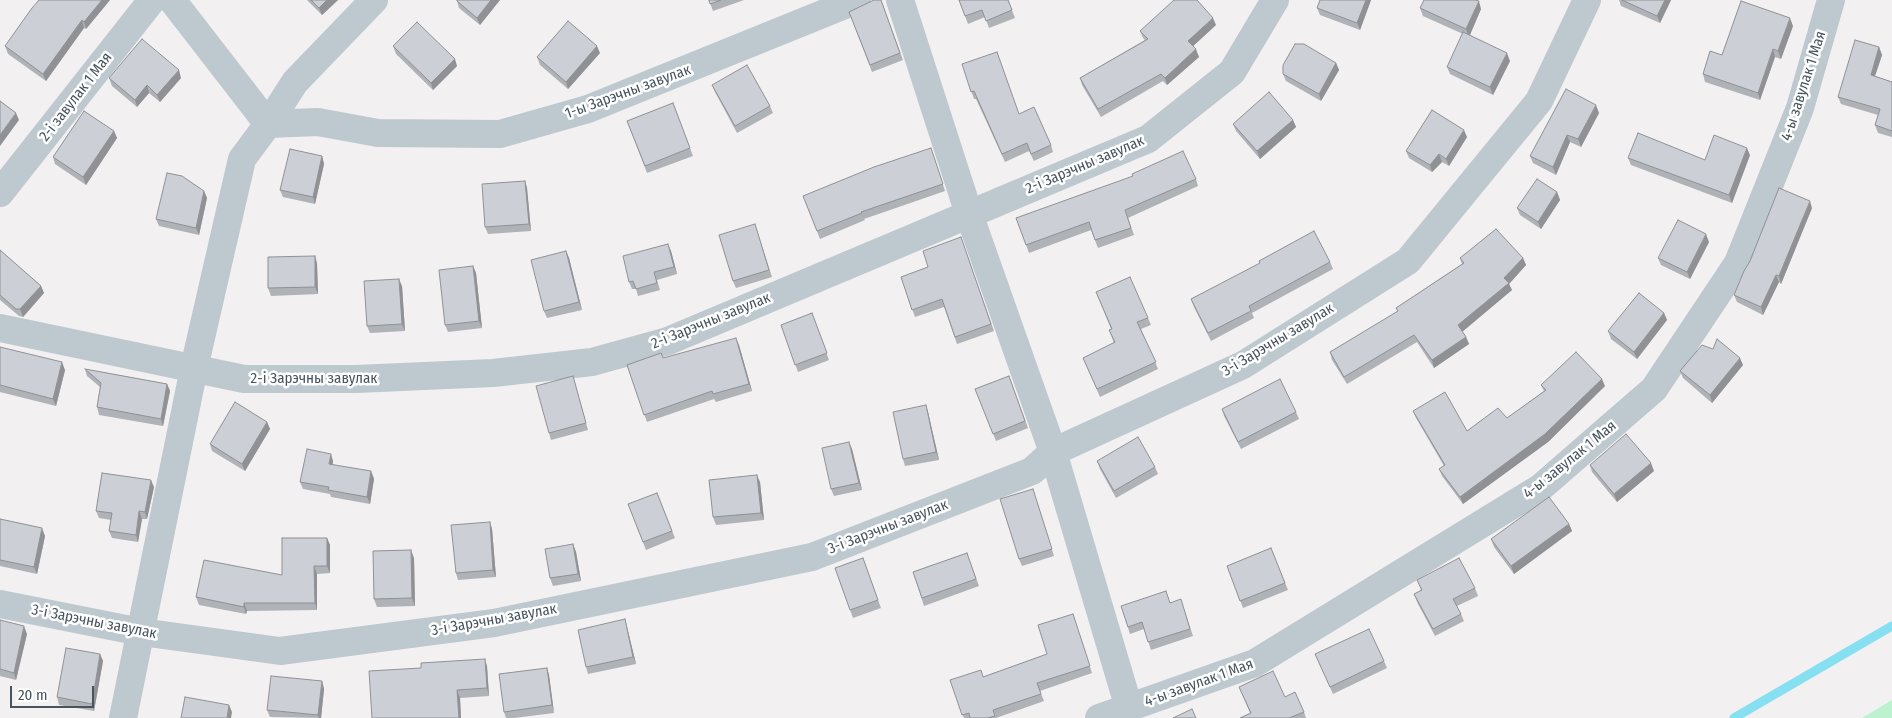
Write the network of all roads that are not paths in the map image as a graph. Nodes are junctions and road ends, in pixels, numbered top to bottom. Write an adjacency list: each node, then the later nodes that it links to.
1 (152, 0): 10 (street, 2-і завулак 1 Мая)
2 (172, 0): 9 (street)
3 (374, 0): 9 (street)
4 (858, 0): 9 (street, 1-ы Зарэчны завулак)
5 (900, 0): 11 (street)
6 (1275, 0): 11 (street, 2-і Зарэчны завулак)
7 (1587, 0): 14 (street, 3-і Зарэчны завулак)
8 (1831, 0): 17 (street, 4-ы завулак 1 Мая)
9 (268, 124): 13 (street)
10 (0, 193)
11 (969, 214): 13 (street, 2-і Зарэчны завулак); 14 (street)
12 (0, 328): 13 (street, 2-і Зарэчны завулак)
13 (194, 368): 16 (street)
14 (1054, 452): 16 (street, 3-і Зарэчны завулак); 17 (street)
15 (0, 604): 16 (street, 3-і Зарэчны завулак)
16 (141, 632): 18 (street)
17 (1129, 708): 19 (street, 4-ы завулак 1 Мая)
18 (123, 718)
19 (1099, 718)

